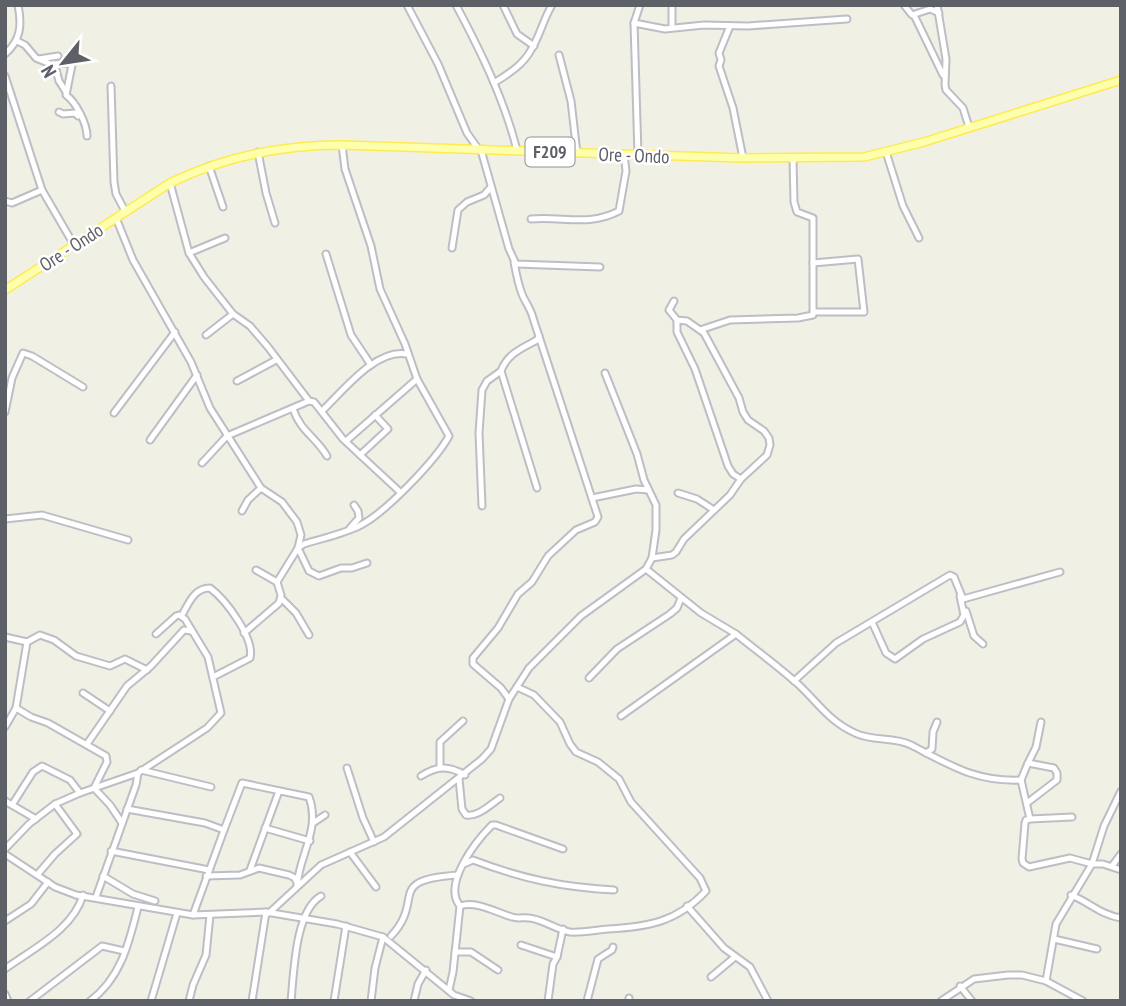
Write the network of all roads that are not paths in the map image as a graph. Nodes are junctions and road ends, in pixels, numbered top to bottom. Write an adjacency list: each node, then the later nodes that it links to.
1 (18, 5): 16 (street)
2 (407, 5): 34 (street)
3 (456, 5): 26 (street)
4 (503, 5): 17 (street)
5 (552, 5): 17 (street)
6 (640, 5): 13 (street)
7 (672, 5): 15 (street)
8 (904, 5): 11 (street)
9 (937, 5): 10 (street)
10 (939, 13): 11 (street); 24 (street)
11 (914, 15): 24 (street)
12 (847, 19): 14 (street)
13 (634, 23): 15 (street); 40 (street)
14 (730, 26): 15 (street); 41 (street)
15 (672, 27)
16 (17, 41): 18 (street); 21 (street)
17 (534, 47): 26 (street)
18 (5, 54)
19 (559, 55): 38 (street)
20 (58, 56): 21 (street)
21 (39, 60): 22 (street)
22 (53, 64): 28 (street); 28 (street)
23 (5, 76): 46 (street)
24 (944, 78): 31 (street)
25 (1121, 80): 31 (main road, Ore - Ondo / F209)
26 (494, 83): 35 (street)
27 (111, 86): 49 (street)
28 (66, 92): 30 (street)
29 (59, 112): 30 (street)
30 (81, 118): 32 (street)
31 (969, 127): 37 (main road, Ore - Ondo / F209)
32 (88, 136)
33 (342, 145): 34 (main road, Ore - Ondo / F209); 36 (main road, Ore - Ondo / F209); 71 (street)
34 (480, 150): 35 (main road, Ore - Ondo / F209); 45 (street)
35 (517, 150): 38 (main road, Ore - Ondo / F209)
36 (258, 152): 43 (main road, Ore - Ondo / F209); 52 (street)
37 (886, 152): 42 (main road, Ore - Ondo / F209); 54 (street)
38 (577, 153): 39 (main road, Ore - Ondo / F209)
39 (624, 154): 40 (main road, Ore - Ondo / F209); 51 (street)
40 (638, 155): 41 (main road, Ore - Ondo / F209)
41 (743, 158): 42 (main road, Ore - Ondo / F209)
42 (793, 159): 60 (street)
43 (209, 166): 44 (main road, Ore - Ondo / F209); 48 (street)
44 (170, 183): 49 (main road, Ore - Ondo / F209); 57 (street)
45 (491, 186): 56 (street); 59 (street)
46 (42, 190): 47 (street); 55 (street)
47 (5, 201)
48 (223, 207)
49 (125, 212): 50 (main road, Ore - Ondo / F209)
50 (116, 218): 55 (main road, Ore - Ondo / F209); 68 (street)
51 (531, 219)
52 (275, 223)
53 (225, 238): 57 (street)
54 (919, 238)
55 (74, 245): 62 (main road, Ore - Ondo / F209)
56 (452, 248)
57 (189, 253): 65 (street)
58 (326, 254): 73 (street)
59 (514, 262): 61 (street); 70 (street)
60 (813, 263): 64 (street); 64 (street)
61 (600, 267)
62 (5, 290)
63 (674, 301): 66 (street)
64 (814, 312): 67 (street)
65 (233, 314): 69 (street); 72 (street)
66 (677, 320): 67 (street); 92 (street)
67 (701, 330): 92 (street)
68 (175, 332): 76 (street); 84 (street)
69 (206, 335)
70 (539, 336): 74 (street); 98 (street)
71 (407, 354): 73 (street); 77 (street)
72 (276, 360): 78 (street); 80 (street)
73 (371, 365): 82 (street)
74 (500, 371): 94 (street); 100 (street)
75 (605, 373): 95 (street)
76 (197, 375): 86 (street); 87 (street)
77 (417, 379): 85 (street); 96 (street)
78 (237, 381)
79 (83, 387): 83 (street)
80 (309, 401): 81 (street); 82 (street)
81 (293, 409): 86 (street); 90 (street)
82 (322, 411): 88 (street)
83 (5, 412)
84 (114, 412)
85 (375, 415): 88 (street); 89 (street)
86 (227, 436): 91 (street); 93 (street)
87 (150, 440)
88 (346, 441): 89 (street)
89 (360, 455): 96 (street)
90 (327, 456)
91 (202, 463)
92 (741, 479): 101 (street)
93 (261, 488): 102 (street); 105 (street)
94 (537, 488)
95 (648, 490): 98 (street); 109 (street)
96 (400, 492): 104 (street)
97 (678, 493): 101 (street)
98 (592, 498): 134 (street)
99 (354, 505): 104 (street)
100 (482, 506)
101 (714, 510): 109 (street)
102 (242, 511)
103 (5, 519): 106 (street)
104 (348, 530): 107 (street)
105 (301, 535): 107 (street); 108 (street)
106 (128, 540)
107 (312, 541): 108 (street)
108 (298, 548): 110 (street); 114 (street)
109 (652, 558): 111 (street)
110 (367, 563)
111 (646, 569): 115 (street); 132 (street)
112 (256, 570): 114 (street)
113 (1060, 572): 116 (street)
114 (277, 582): 117 (street)
115 (681, 598): 123 (street); 130 (street)
116 (962, 598): 119 (street); 119 (street); 127 (street)
117 (282, 599): 121 (street); 124 (street)
118 (182, 615): 120 (street); 121 (street); 122 (street)
119 (872, 622): 131 (street)
120 (194, 632): 128 (street); 129 (street)
121 (244, 633): 129 (street)
122 (156, 634)
123 (736, 634): 131 (street); 137 (street)
124 (309, 635)
125 (5, 637): 126 (street)
126 (27, 642): 128 (street); 135 (street)
127 (982, 644)
128 (147, 670): 136 (street)
129 (213, 677): 147 (street)
130 (589, 678)
131 (794, 681): 143 (street)
132 (517, 687): 134 (street); 196 (street)
133 (83, 693): 136 (street)
134 (509, 699): 149 (street)
135 (16, 708): 141 (street); 142 (street)
136 (110, 711): 142 (street)
137 (621, 716)
138 (463, 721): 145 (street)
139 (937, 722): 143 (street)
140 (1041, 722): 144 (street)
141 (5, 727)
142 (87, 744): 152 (street)
143 (926, 753): 150 (street)
144 (1028, 763): 150 (street); 158 (street)
145 (440, 766): 148 (street); 149 (street)
146 (347, 768): 171 (street)
147 (139, 772): 151 (street); 152 (street); 161 (street)
148 (421, 776)
149 (462, 777): 156 (street); 171 (street)
150 (1021, 780): 158 (street)
151 (211, 787)
152 (94, 788): 155 (street); 166 (street)
153 (279, 791): 167 (street); 168 (street); 169 (street)
154 (1121, 791): 178 (street)
155 (80, 793): 159 (street); 160 (street)
156 (500, 798)
157 (5, 801): 160 (street)
158 (1027, 803): 165 (street)
159 (55, 804): 164 (street); 183 (street)
160 (12, 805): 164 (street)
161 (127, 808): 166 (street); 169 (street)
162 (325, 816): 167 (street)
163 (1072, 817): 165 (street)
164 (36, 819): 174 (street)
165 (1030, 820): 178 (street)
166 (122, 823): 173 (street)
167 (313, 823): 170 (street)
168 (265, 828): 170 (street); 180 (street)
169 (223, 830): 182 (street)
170 (310, 841): 187 (street)
171 (374, 842): 175 (street)
172 (563, 849): 177 (street)
173 (111, 851): 182 (street); 185 (street)
174 (5, 852): 183 (street)
175 (350, 852): 187 (street); 188 (street)
176 (1121, 853): 179 (street)
177 (464, 864): 184 (street); 189 (street)
178 (1092, 864): 179 (street); 191 (street)
179 (1112, 866): 181 (street)
180 (250, 870): 182 (street); 187 (street)
181 (1121, 870)
182 (207, 873): 200 (street)
183 (37, 875): 186 (street)
184 (458, 875): 195 (street); 207 (street)
185 (103, 876): 193 (street); 194 (street)
186 (48, 882): 190 (street); 204 (street)
187 (297, 886): 199 (street)
188 (376, 887)
189 (614, 890)
190 (83, 895): 193 (street); 217 (street)
191 (1071, 895): 202 (street); 209 (street)
192 (321, 896): 203 (street)
193 (96, 897): 197 (street)
194 (155, 901)
195 (460, 906): 206 (street); 214 (street)
196 (687, 906): 206 (street); 216 (street)
197 (138, 907): 198 (street); 213 (street)
198 (177, 913): 200 (street); 229 (street)
199 (267, 913): 201 (street); 203 (street); 231 (street)
200 (194, 915): 201 (street)
201 (210, 915): 230 (street)
202 (1121, 918)
203 (304, 919): 205 (street); 232 (street)
204 (5, 921)
205 (345, 926): 208 (street); 233 (street)
206 (563, 929): 215 (street)
207 (391, 936)
208 (383, 937): 218 (street); 234 (street)
209 (1054, 939): 212 (street); 221 (street)
210 (520, 945): 215 (street)
211 (613, 947): 238 (street)
212 (1097, 949)
213 (124, 951): 227 (street); 228 (street)
214 (455, 952): 219 (street); 224 (street)
215 (557, 957): 237 (street)
216 (735, 957): 220 (street); 239 (street)
217 (5, 970)
218 (426, 970): 224 (street); 235 (street)
219 (498, 970)
220 (711, 977)
221 (1046, 981): 222 (street); 225 (street)
222 (960, 986): 240 (street); 241 (street)
223 (5, 994): 226 (street)
224 (452, 995): 236 (street)
225 (1076, 999): 242 (street)
226 (8, 1001)
227 (30, 1001)
228 (90, 1001)
229 (151, 1001)
230 (190, 1001)
231 (252, 1001)
232 (291, 1001)
233 (334, 1001)
234 (371, 1001)
235 (414, 1001)
236 (471, 1001)
237 (548, 1001)
238 (587, 1001)
239 (768, 1001)
240 (941, 1001)
241 (972, 1001)
242 (1083, 1001)

